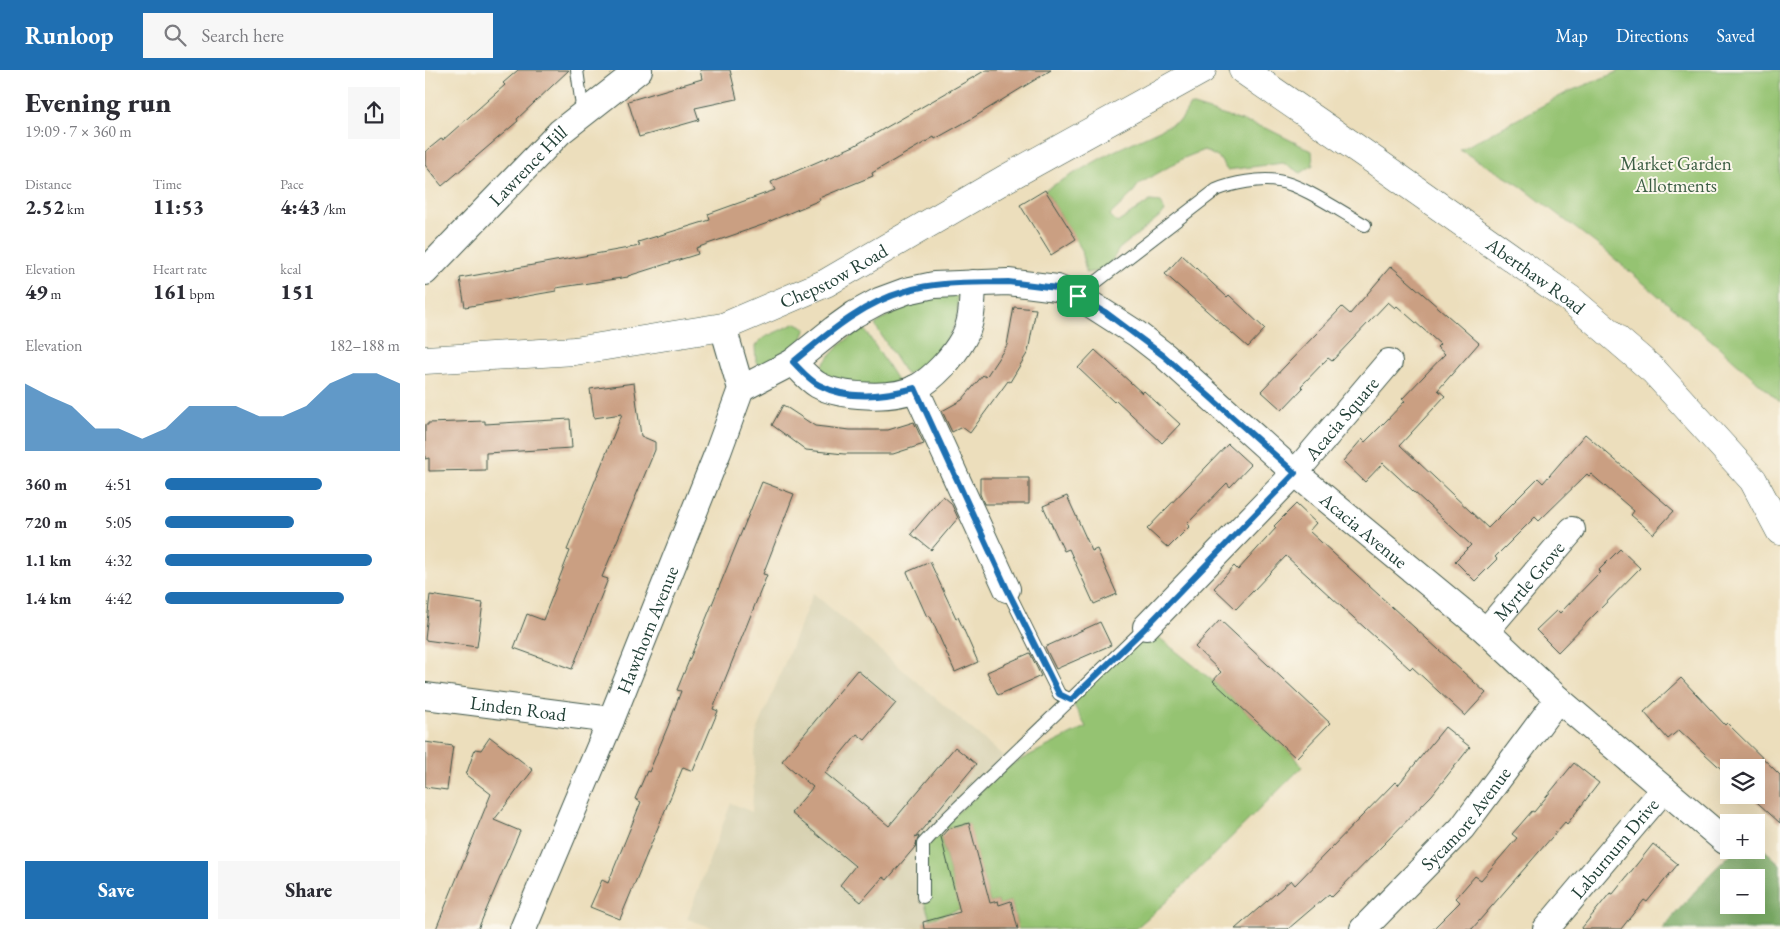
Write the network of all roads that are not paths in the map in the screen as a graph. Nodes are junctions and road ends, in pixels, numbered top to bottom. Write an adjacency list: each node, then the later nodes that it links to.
1 (577, 70): 5 (lane)
2 (639, 70): 5 (street, Lawrence Hill)
3 (1202, 70): 10 (main road, Chepstow Road)
4 (1243, 70): 18 (main road, Aberthaw Road)
5 (583, 114): 7 (street, Lawrence Hill)
6 (1365, 225): 9 (lane)
7 (425, 272)
8 (973, 283): 9 (street, Acacia Avenue); 12 (street, Acacia Avenue); 14 (street)
9 (1078, 296): 16 (street, Acacia Avenue)
10 (723, 326): 11 (main road, Chepstow Road); 15 (street)
11 (425, 360)
12 (793, 362): 14 (street); 15 (street, Acacia Avenue)
13 (1389, 362): 16 (street, Acacia Square)
14 (915, 388): 19 (street)
15 (741, 389): 25 (street, Hawthorn Avenue)
16 (1295, 473): 20 (street, Acacia Square); 21 (street, Acacia Avenue)
17 (1572, 530): 21 (street, Myrtle Grove)
18 (1780, 531)
19 (1007, 589): 24 (lane)
20 (1146, 627): 24 (lane)
21 (1487, 631): 23 (street, Acacia Avenue)
22 (425, 696): 25 (street, Linden Road)
23 (1559, 699): 26 (street, Acacia Avenue); 30 (street, Sycamore Avenue)
24 (1071, 700): 28 (lane)
25 (611, 720): 29 (street, Hawthorn Avenue)
26 (1664, 789): 27 (street, Acacia Avenue); 31 (street, Laburnum Drive)
27 (1720, 837)
28 (923, 897)
29 (523, 929)
30 (1363, 929)
31 (1546, 929)

